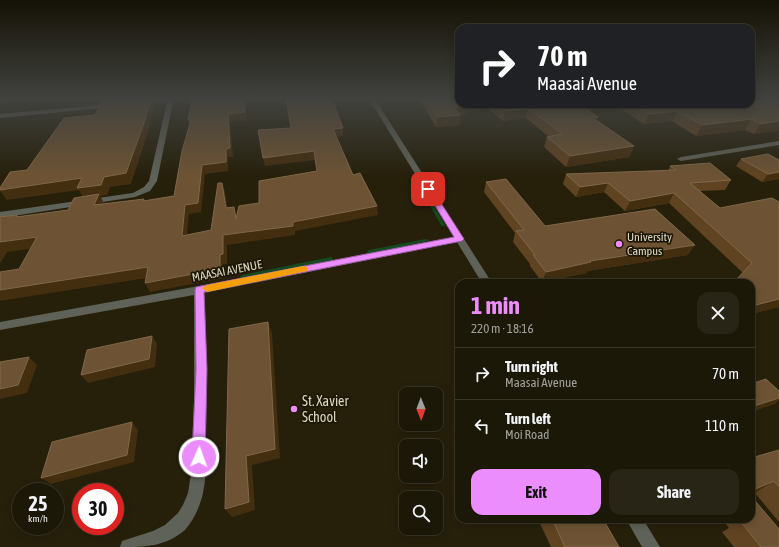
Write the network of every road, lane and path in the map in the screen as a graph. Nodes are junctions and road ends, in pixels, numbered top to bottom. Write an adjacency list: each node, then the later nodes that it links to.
1 (165, 125): 5 (street)
2 (388, 125): 6 (street)
3 (779, 143): 4 (street)
4 (681, 159)
5 (0, 215)
6 (459, 239): 7 (street); 8 (street, MAASAI AVENUE)
7 (484, 279)
8 (200, 290): 9 (street, MAASAI AVENUE); 11 (street)
9 (0, 326)
10 (637, 523): 12 (street)
11 (128, 547)
12 (652, 547)

